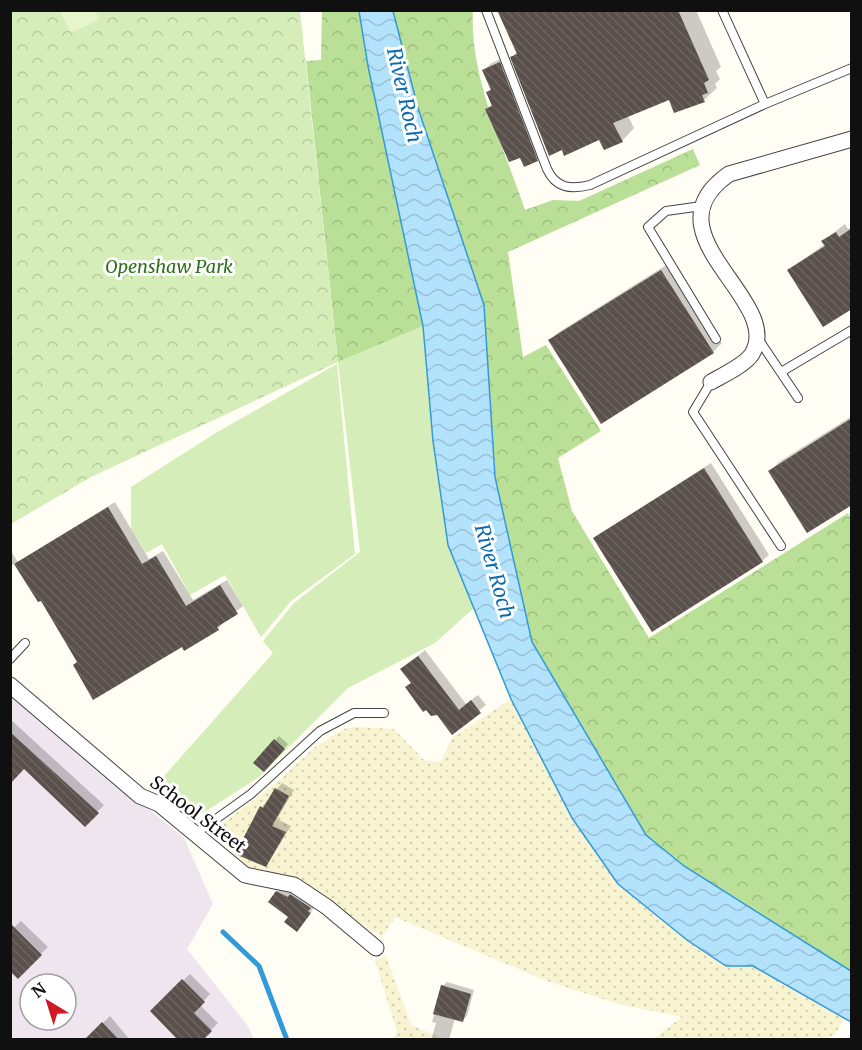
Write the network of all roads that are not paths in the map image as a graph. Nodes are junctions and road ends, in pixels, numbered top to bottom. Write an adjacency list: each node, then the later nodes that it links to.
1 (486, 10): 4 (lane)
2 (722, 10): 4 (lane)
3 (852, 68): 4 (lane)
4 (765, 104)
5 (852, 139): 6 (street)
6 (702, 206): 8 (lane); 9 (street)
7 (852, 330): 10 (lane)
8 (716, 339)
9 (759, 340): 10 (lane); 11 (street)
10 (781, 372): 12 (lane)
11 (711, 382): 13 (lane)
12 (798, 398)
13 (781, 546)
14 (25, 643): 15 (lane)
15 (10, 659)
16 (10, 685): 18 (street, School Street)
17 (384, 713): 18 (lane)
18 (195, 834): 19 (street, School Street)
19 (376, 948)

